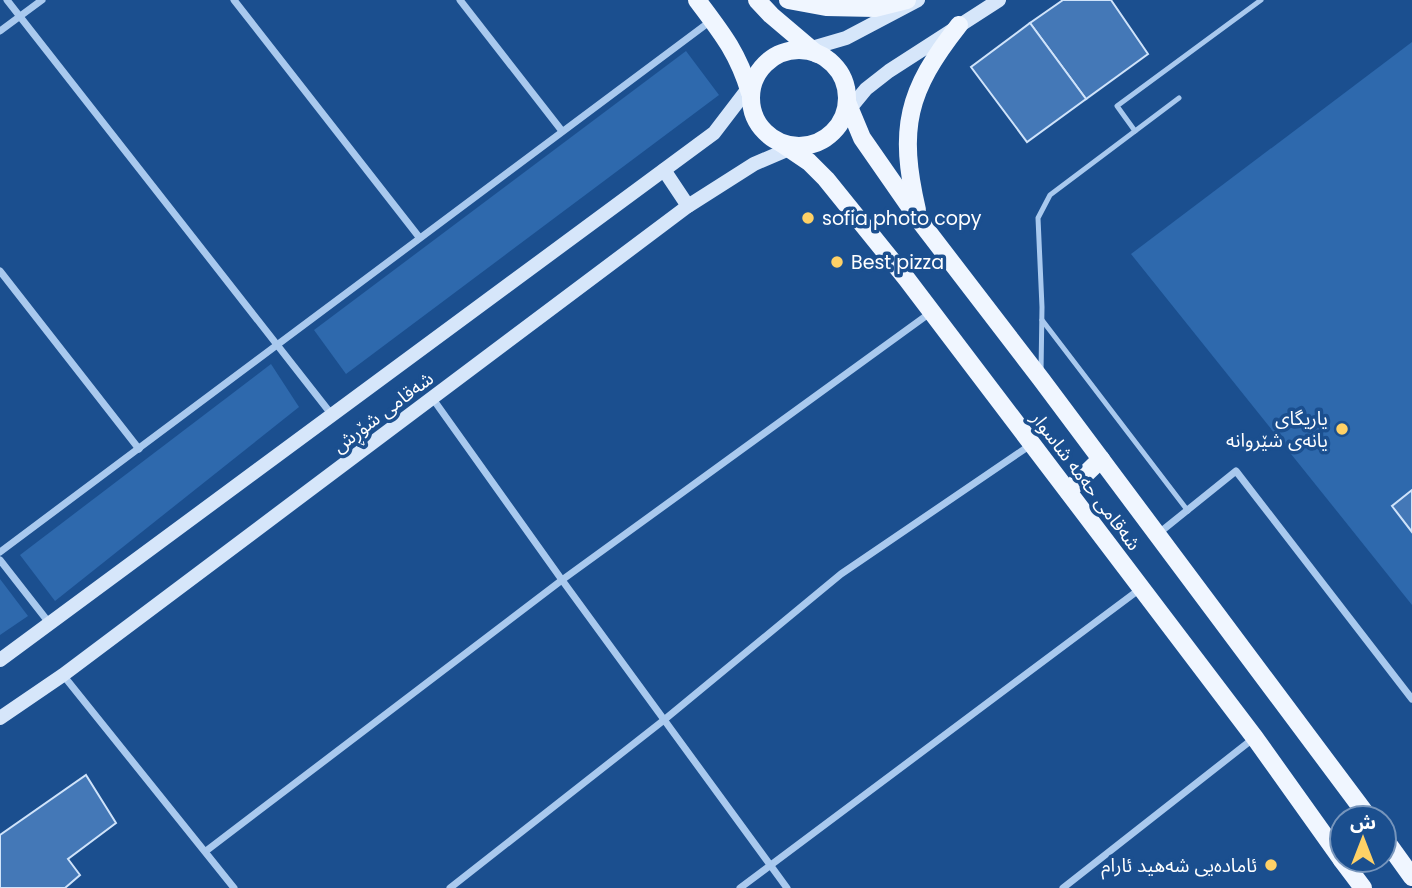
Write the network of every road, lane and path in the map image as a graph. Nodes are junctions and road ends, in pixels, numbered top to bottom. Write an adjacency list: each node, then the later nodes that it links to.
1 (7, 0): 13 (street)
2 (42, 0): 13 (street)
3 (234, 0): 27 (street)
4 (460, 0): 21 (street)
5 (697, 0): 14 (main road)
6 (757, 0): 17 (main road)
7 (789, 0): 8 (main road)
8 (907, 0)
9 (918, 0): 17 (main road)
10 (999, 0): 12 (main road)
11 (1261, 0): 22 (lane)
12 (979, 6): 15 (main road)
13 (20, 17): 16 (street); 31 (street)
14 (712, 20): 18 (main road); 21 (street)
15 (959, 25): 20 (main road); 26 (main road)
16 (0, 32)
17 (810, 51): 18 (main road); 20 (main road)
18 (751, 88): 23 (main road); 24 (main road, شەقامی شۆڕش)
19 (1179, 98): 22 (lane)
20 (847, 109): 23 (main road); 26 (main road, شەقامی حەمە شاسوار)
21 (562, 131): 27 (street)
22 (1135, 131): 30 (lane)
23 (789, 146): 25 (main road, شەقامی شۆڕش); 29 (main road, شەقامی حەمە شاسوار)
24 (664, 170): 25 (main road); 34 (main road, شەقامی شۆڕش)
25 (688, 206): 33 (main road, شەقامی شۆڕش)
26 (919, 220): 32 (main road, شەقامی حەمە شاسوار)
27 (419, 237): 31 (street)
28 (0, 271): 36 (street)
29 (931, 312): 35 (main road, شەقامی حەمە شاسوار); 43 (street)
30 (1042, 320): 32 (lane); 39 (lane)
31 (278, 345): 34 (street); 36 (street)
32 (1041, 379): 37 (main road, شەقامی حەمە شاسوار)
33 (433, 399): 43 (street); 47 (main road, شەقامی شۆڕش)
34 (332, 415): 45 (main road, شەقامی شۆڕش)
35 (1033, 444): 38 (main road, شەقامی حەمە شاسوار); 50 (street)
36 (139, 449): 41 (street)
37 (1101, 459): 38 (main road); 40 (main road, شەقامی حەمە شاسوار)
38 (1068, 491): 44 (main road, شەقامی حەمە شاسوار)
39 (1188, 512): 40 (street); 48 (street)
40 (1158, 534): 52 (main road, شەقامی حەمە شاسوار)
41 (0, 552)
42 (0, 560): 45 (street)
43 (562, 580): 50 (street); 54 (street)
44 (1140, 588): 51 (main road, شەقامی حەمە شاسوار); 56 (street)
45 (51, 625): 46 (main road, شەقامی شۆڕش)
46 (0, 660)
47 (63, 675): 49 (main road, شەقامی شۆڕش); 54 (street)
48 (1412, 699)
49 (0, 718)
50 (664, 720): 56 (street); 59 (street)
51 (1255, 738): 53 (main road, شەقامی حەمە شاسوار); 62 (street)
52 (1359, 804)
53 (1328, 840)
54 (206, 852): 58 (street)
55 (1398, 858): 57 (main road)
56 (771, 866): 60 (street); 61 (street)
57 (1412, 877)
58 (234, 888)
59 (450, 888)
60 (740, 888)
61 (787, 888)
62 (1063, 888)

